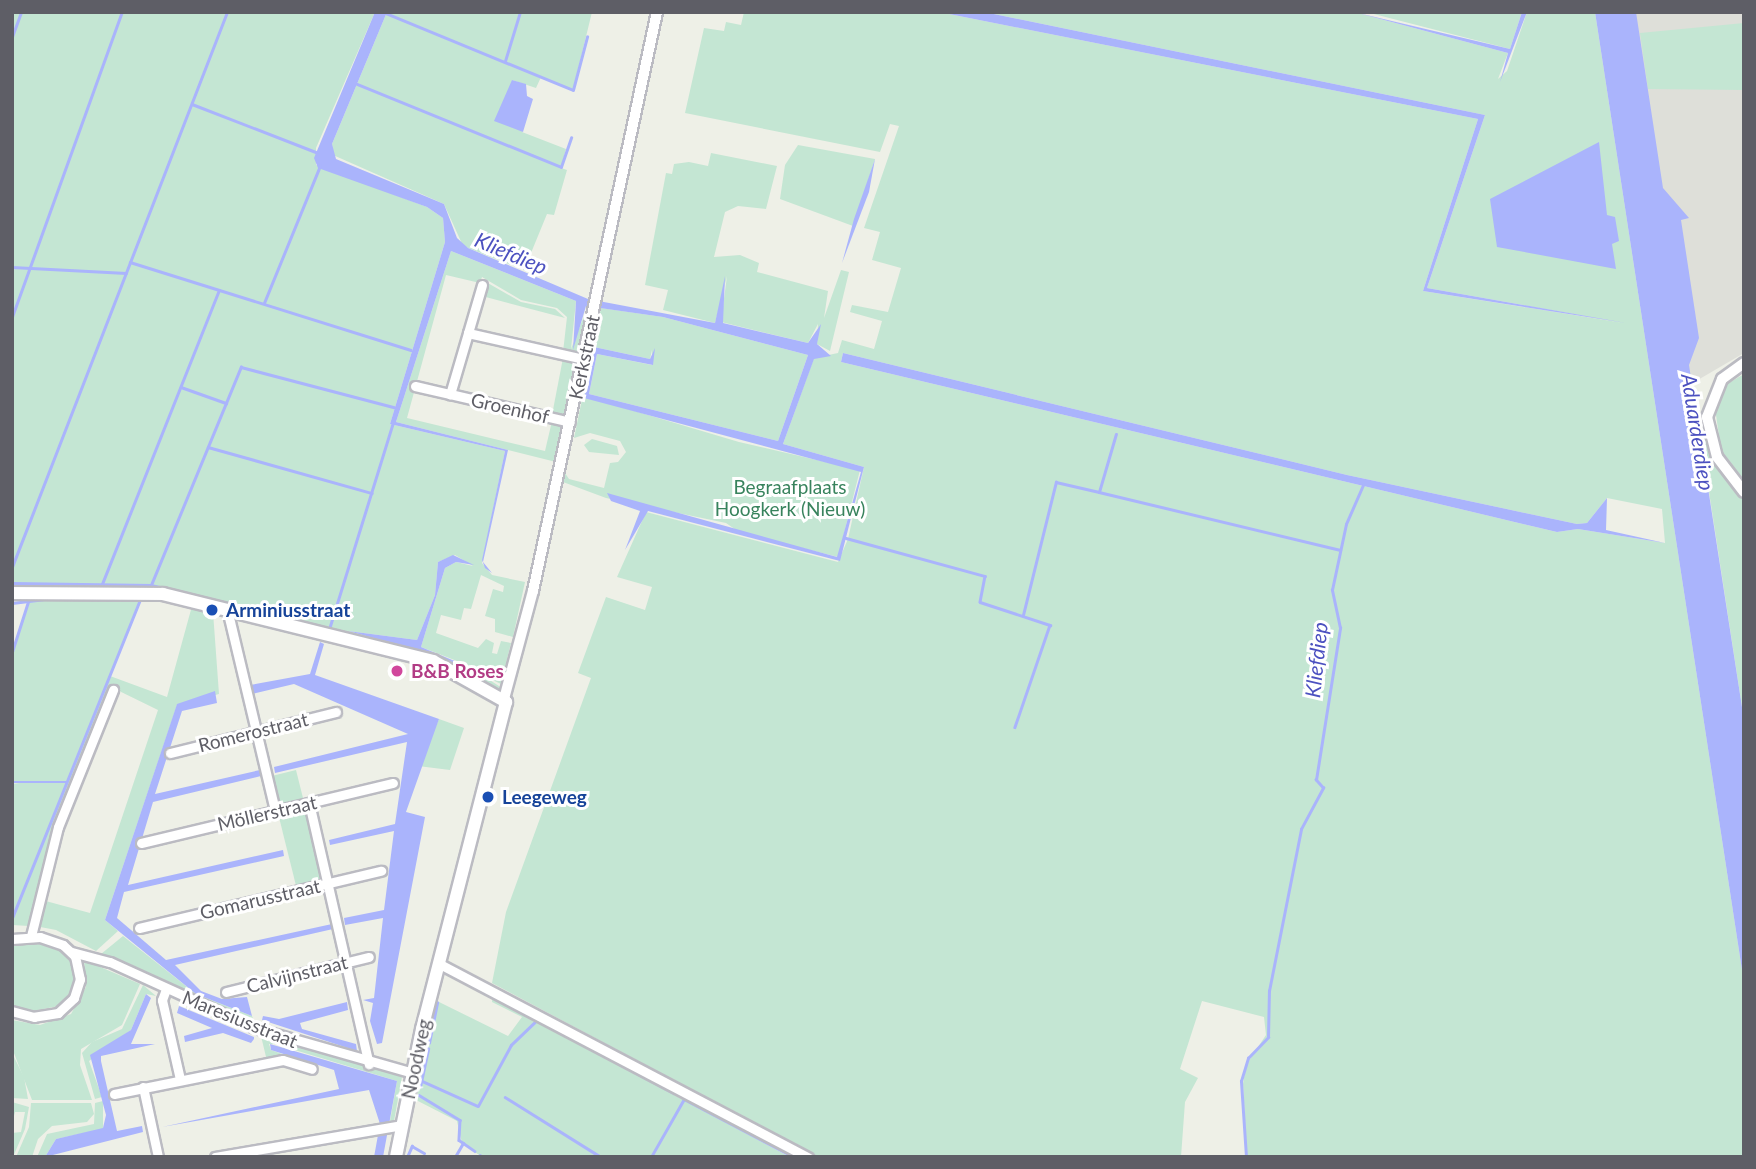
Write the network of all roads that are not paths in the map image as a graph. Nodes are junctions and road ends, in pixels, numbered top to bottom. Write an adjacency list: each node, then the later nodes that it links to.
1 (657, 12): 4 (street, Kerkstraat)
2 (482, 285): 3 (street, Groenhof)
3 (468, 333): 4 (street); 7 (street, Groenhof)
4 (583, 359): 8 (street, Kerkstraat)
5 (1744, 363): 9 (street)
6 (415, 386): 7 (street, Groenhof)
7 (450, 394): 8 (street, Groenhof)
8 (570, 422): 13 (street, Kerkstraat)
9 (1744, 492)
10 (12, 593): 11 (main road)
11 (227, 609): 13 (main road); 15 (street)
12 (113, 690): 24 (street)
13 (504, 699): 29 (main road)
14 (336, 712): 15 (street, Romerostraat)
15 (256, 732): 16 (street, Romerostraat); 19 (street)
16 (170, 753)
17 (393, 783): 18 (street, Möllerstraat)
18 (309, 803): 19 (street, Möllerstraat); 22 (street)
19 (275, 811): 20 (street, Möllerstraat)
20 (141, 843)
21 (380, 871): 22 (street, Gomarusstraat)
22 (328, 884): 23 (street, Gomarusstraat); 28 (street)
23 (139, 928)
24 (31, 936): 25 (street, Maresiusstraat); 26 (street, Maresiusstraat)
25 (12, 939)
26 (72, 952): 30 (street, Maresiusstraat); 32 (street)
27 (369, 957): 28 (street, Calvijnstraat)
28 (347, 962): 31 (street, Calvijnstraat); 33 (street)
29 (438, 962): 35 (main road, Noodweg); 43 (street)
30 (166, 989): 33 (street, Maresiusstraat); 36 (street)
31 (226, 992)
32 (12, 1011)
33 (369, 1064): 35 (street, Maresiusstraat)
34 (312, 1069): 36 (street)
35 (413, 1073): 39 (main road, Noodweg)
36 (180, 1079): 37 (street)
37 (143, 1087): 38 (street); 40 (street)
38 (114, 1094)
39 (398, 1126): 41 (street); 42 (main road, Noodweg)
40 (158, 1157)
41 (215, 1157)
42 (396, 1157)
43 (808, 1157)

